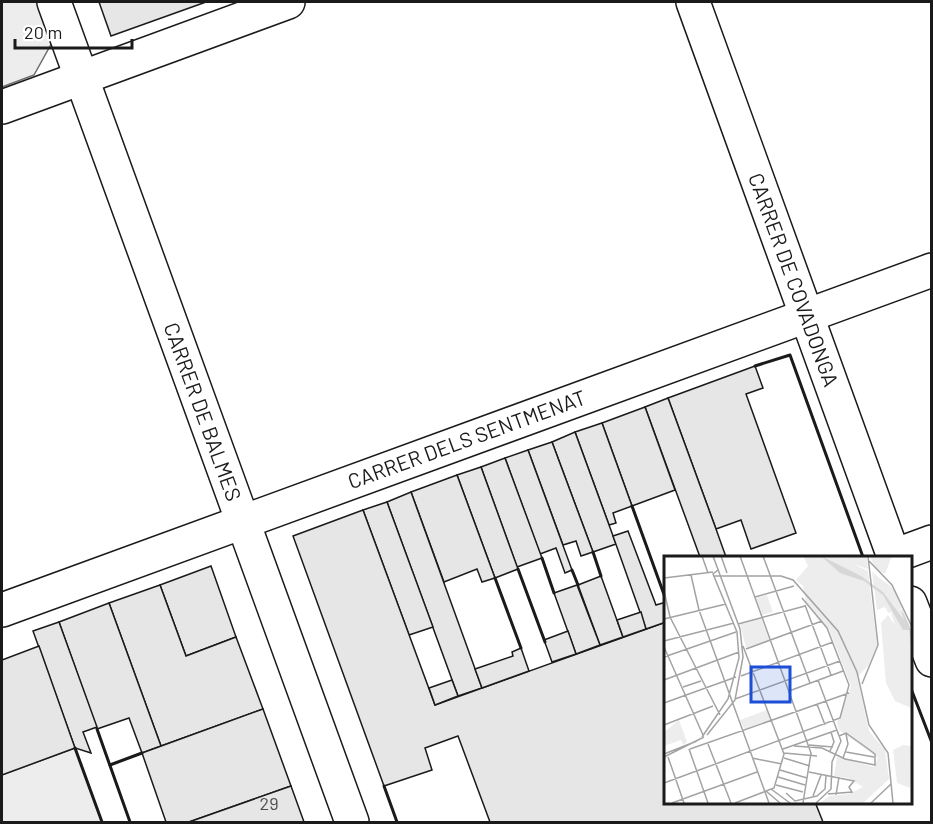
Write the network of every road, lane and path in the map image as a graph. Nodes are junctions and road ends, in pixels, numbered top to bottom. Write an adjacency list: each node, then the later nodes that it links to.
1 (54, 2): 4 (street, CARRER DE BALMES)
2 (288, 2): 4 (street)
3 (693, 2): 7 (street, CARRER DE COVADONGA)
4 (81, 76): 5 (street); 8 (street, CARRER DE BALMES)
5 (2, 107)
6 (932, 270): 7 (street, CARRER DELS SENTMENAT)
7 (805, 316): 8 (street, CARRER DELS SENTMENAT); 10 (street, CARRER DE COVADONGA)
8 (243, 523): 12 (street, CARRER DELS SENTMENAT); 14 (street, CARRER DE BALMES)
9 (932, 542): 10 (street)
10 (894, 556)
11 (912, 608): 13 (street)
12 (2, 610)
13 (932, 660)
14 (352, 822)

